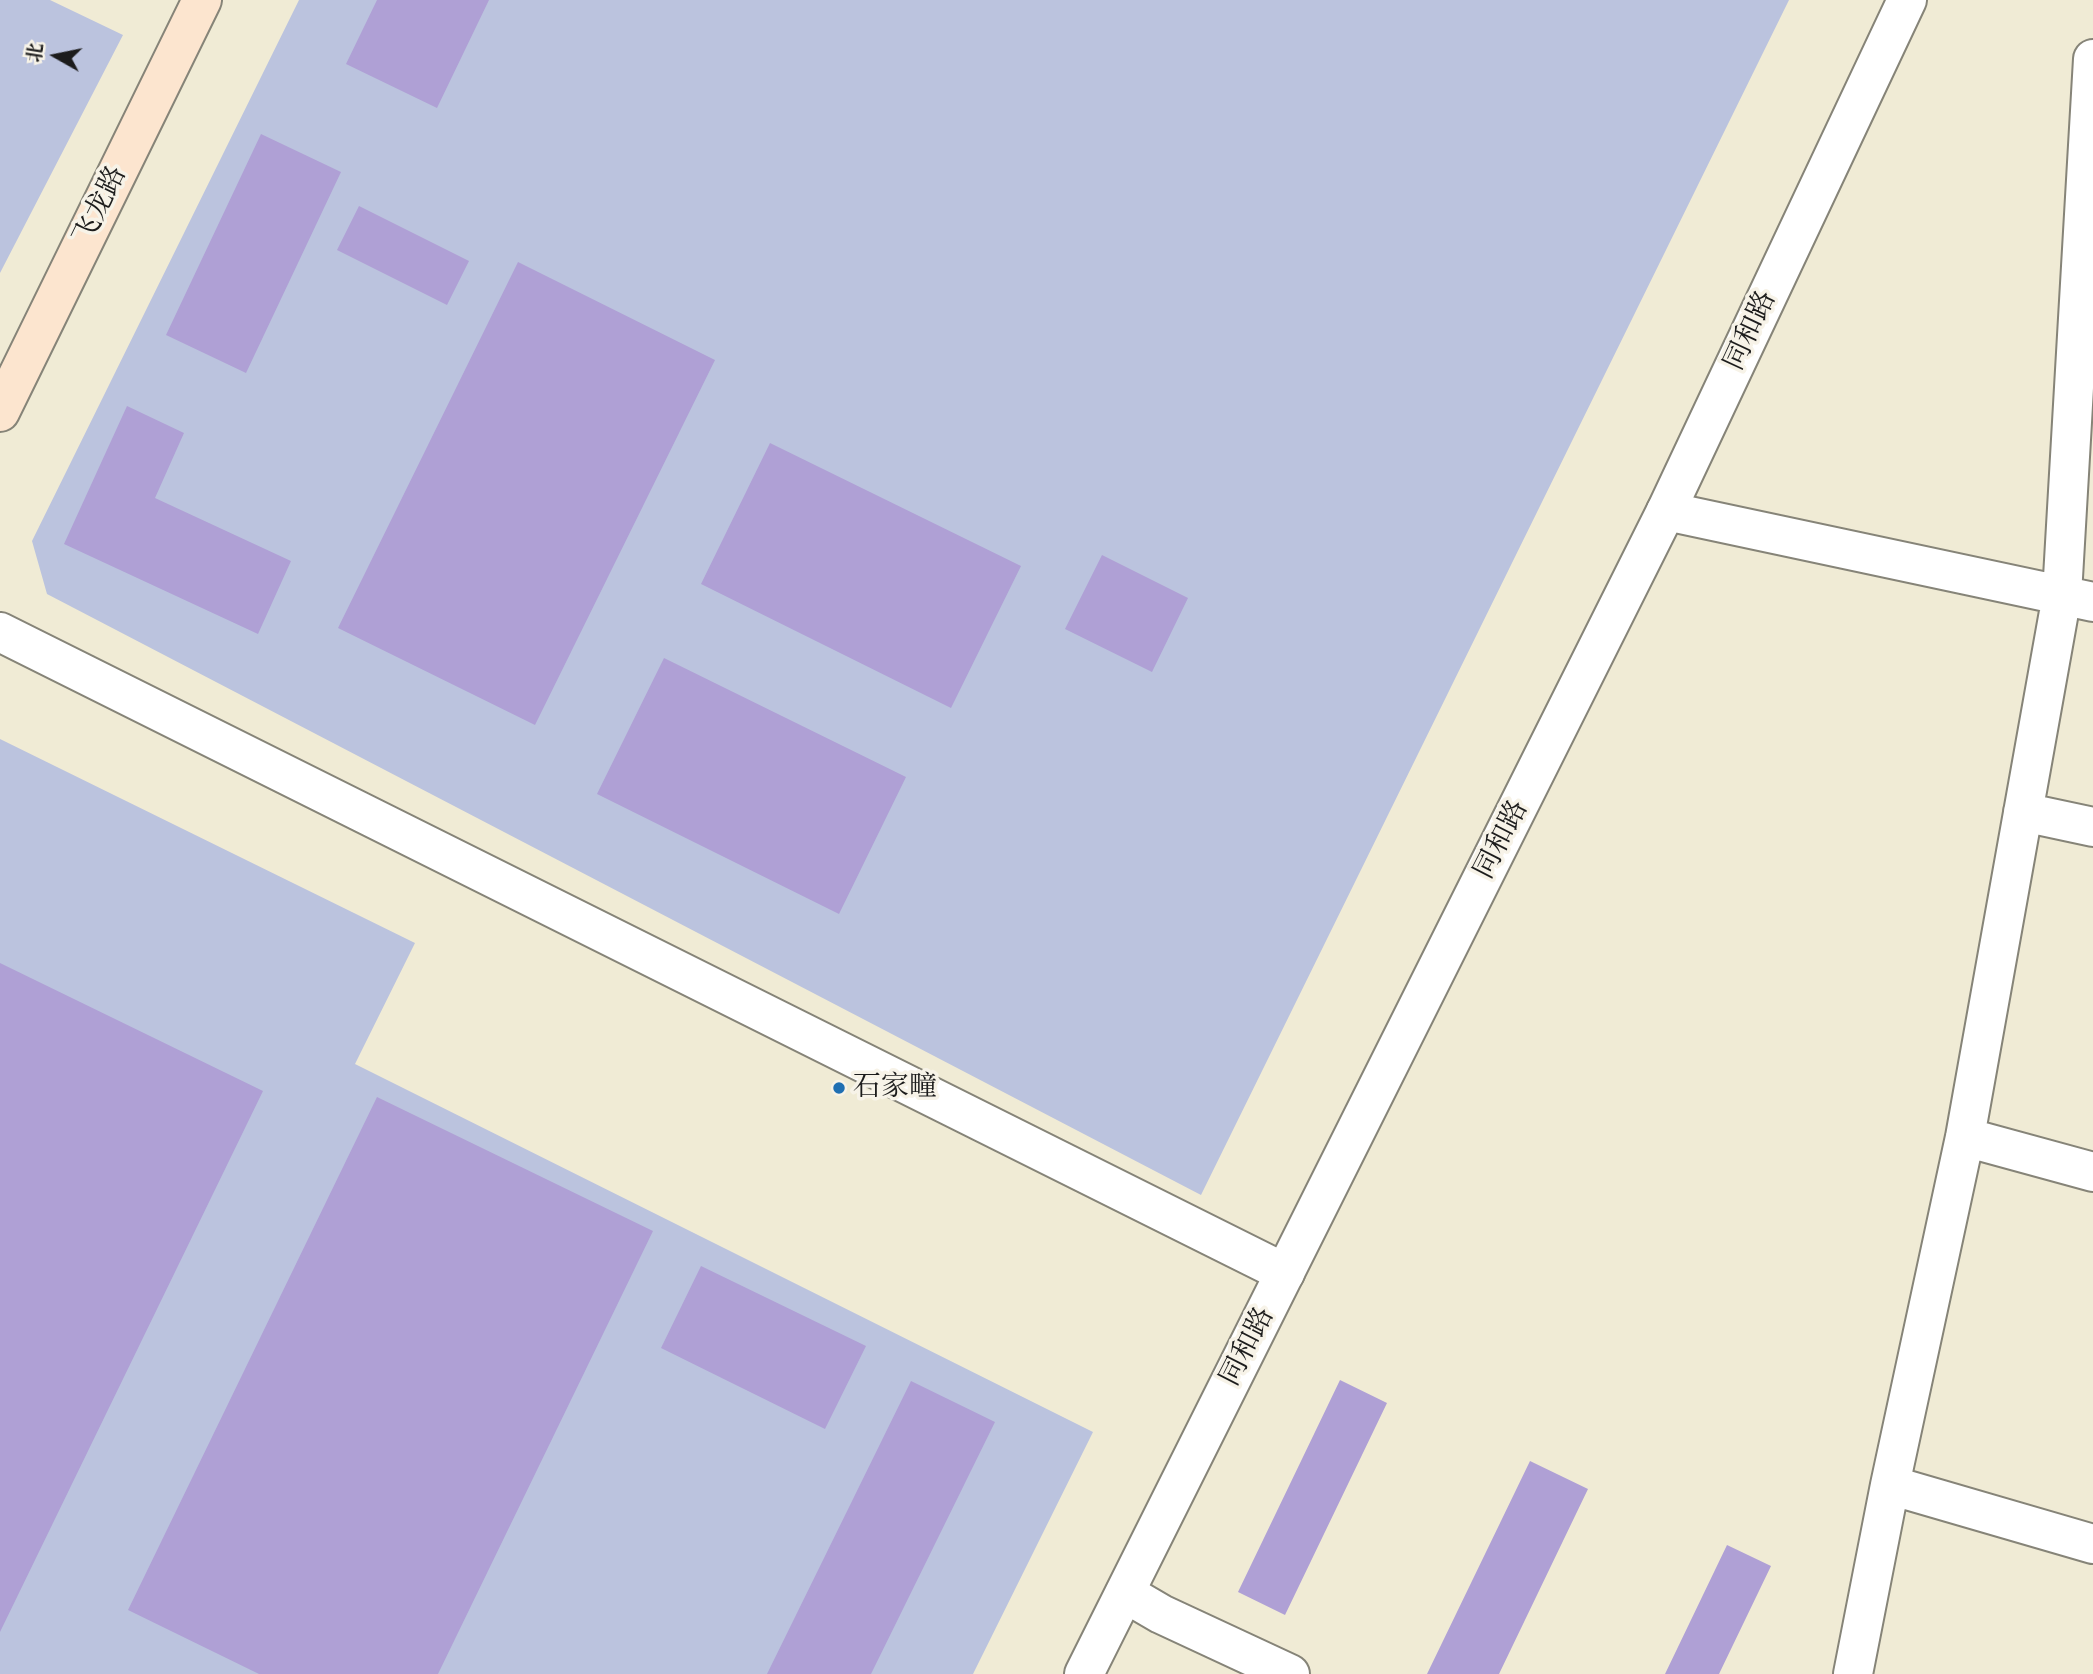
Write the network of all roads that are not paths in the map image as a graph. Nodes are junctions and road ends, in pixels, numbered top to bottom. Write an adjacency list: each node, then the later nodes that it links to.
1 (202, 0): 4 (main road, 飞龙路)
2 (1908, 0): 5 (street, 同和路)
3 (2093, 59): 6 (street)
4 (0, 412)
5 (1666, 511): 6 (street); 12 (street, 同和路)
6 (2078, 599): 8 (street)
7 (0, 632): 12 (street)
8 (2024, 812): 9 (street); 10 (street)
9 (2093, 827)
10 (1965, 1137): 11 (street); 13 (street)
11 (2093, 1172)
12 (1286, 1273): 15 (street, 同和路)
13 (1890, 1485): 14 (street); 18 (street)
14 (2093, 1544)
15 (1125, 1593): 16 (street, 同和路); 17 (street)
16 (1084, 1674)
17 (1290, 1674)
18 (1853, 1674)

